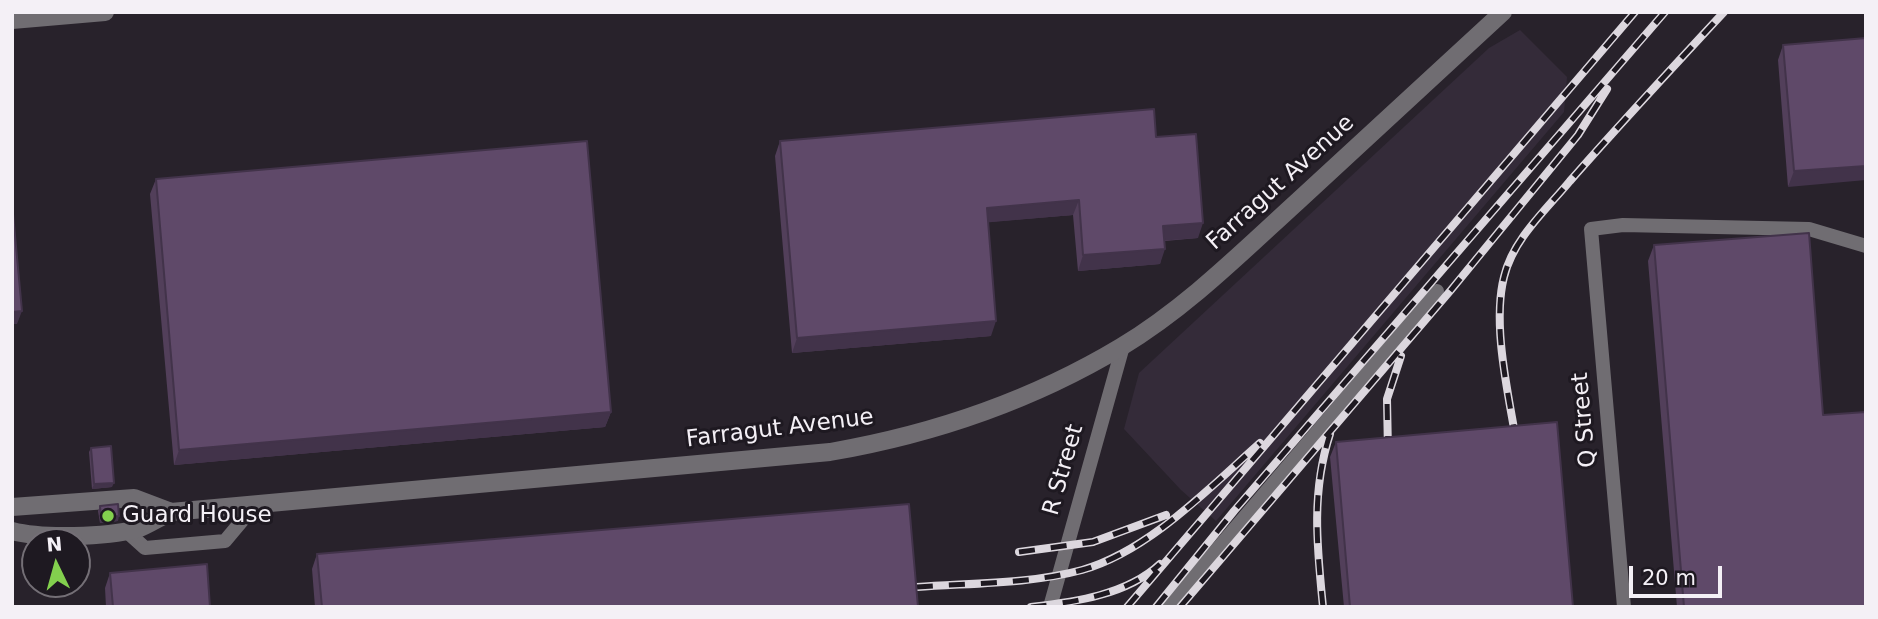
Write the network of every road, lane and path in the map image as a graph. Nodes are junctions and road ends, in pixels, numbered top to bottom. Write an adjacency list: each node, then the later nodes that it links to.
1 (105, 12): 3 (street)
2 (1503, 12): 6 (street, Farragut Avenue)
3 (12, 20)
4 (1866, 246): 14 (lane, Q Street)
5 (1437, 291): 13 (lane)
6 (1123, 346): 7 (street, Farragut Avenue); 12 (lane, R Street)
7 (256, 504): 9 (street, Farragut Avenue); 10 (lane)
8 (12, 507): 9 (street, Farragut Avenue)
9 (171, 512): 10 (street, Farragut Avenue)
10 (125, 530): 11 (street, Farragut Avenue)
11 (12, 531)
12 (1050, 607)
13 (1168, 607)
14 (1624, 607)

